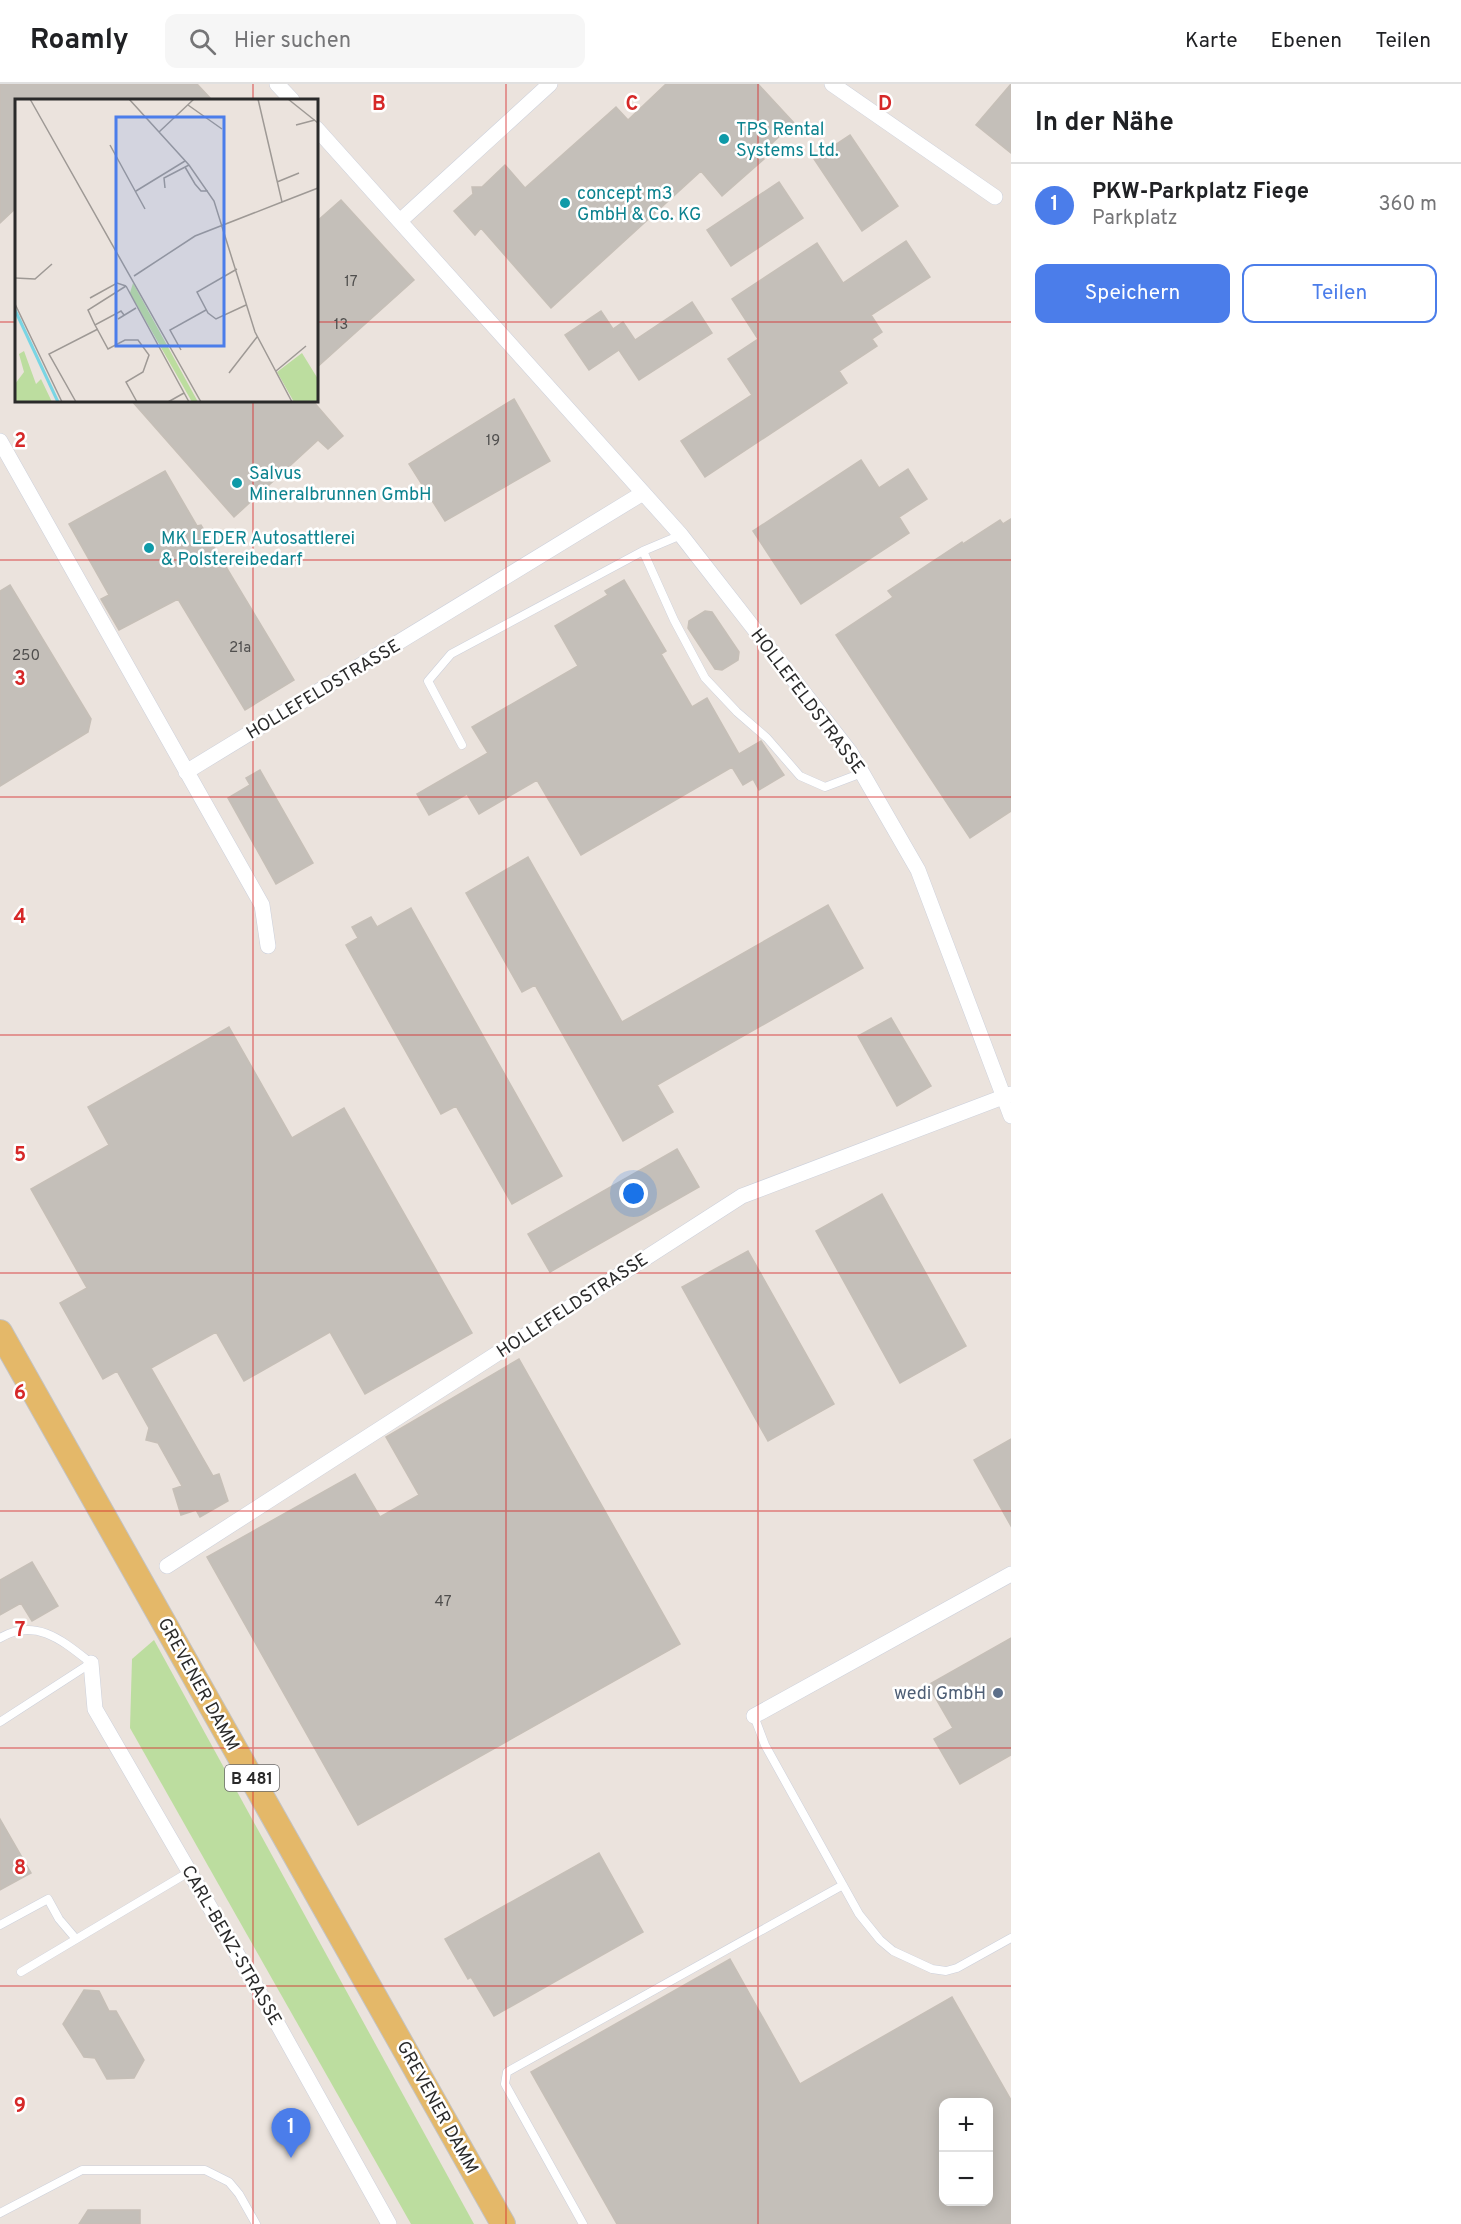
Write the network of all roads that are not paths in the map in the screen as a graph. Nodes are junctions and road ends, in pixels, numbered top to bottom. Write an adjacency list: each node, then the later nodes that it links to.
1 (278, 84): 4 (street)
2 (550, 84): 7 (street)
3 (832, 84): 6 (street)
4 (291, 99)
5 (318, 130): 7 (street, HOLLEFELDSTRASSE)
6 (995, 197)
7 (400, 221): 9 (street, HOLLEFELDSTRASSE)
8 (0, 441): 13 (street)
9 (644, 493): 10 (street, HOLLEFELDSTRASSE); 13 (street, HOLLEFELDSTRASSE)
10 (681, 535): 11 (lane); 14 (street, HOLLEFELDSTRASSE)
11 (643, 551): 12 (lane); 14 (lane)
12 (462, 745)
13 (186, 771): 15 (street)
14 (862, 773): 16 (street, HOLLEFELDSTRASSE)
15 (268, 946)
16 (1008, 1096): 17 (street, HOLLEFELDSTRASSE); 19 (street, HOLLEFELDSTRASSE)
17 (1011, 1116)
18 (0, 1332): 34 (main road, GREVENER DAMM / B 481)
19 (167, 1566)
20 (1011, 1574): 23 (street)
21 (0, 1638): 22 (lane)
22 (91, 1663): 24 (lane); 25 (street, CARL-BENZ-STRASSE)
23 (754, 1716): 26 (lane)
24 (0, 1722)
25 (189, 1872): 29 (lane); 33 (street, CARL-BENZ-STRASSE)
26 (843, 1885): 28 (lane); 35 (lane)
27 (0, 1925): 29 (lane)
28 (1011, 1938)
29 (76, 1939): 30 (lane)
30 (21, 1972)
31 (0, 2213): 32 (lane)
32 (256, 2224)
33 (389, 2224)
34 (503, 2224)
35 (583, 2224)

